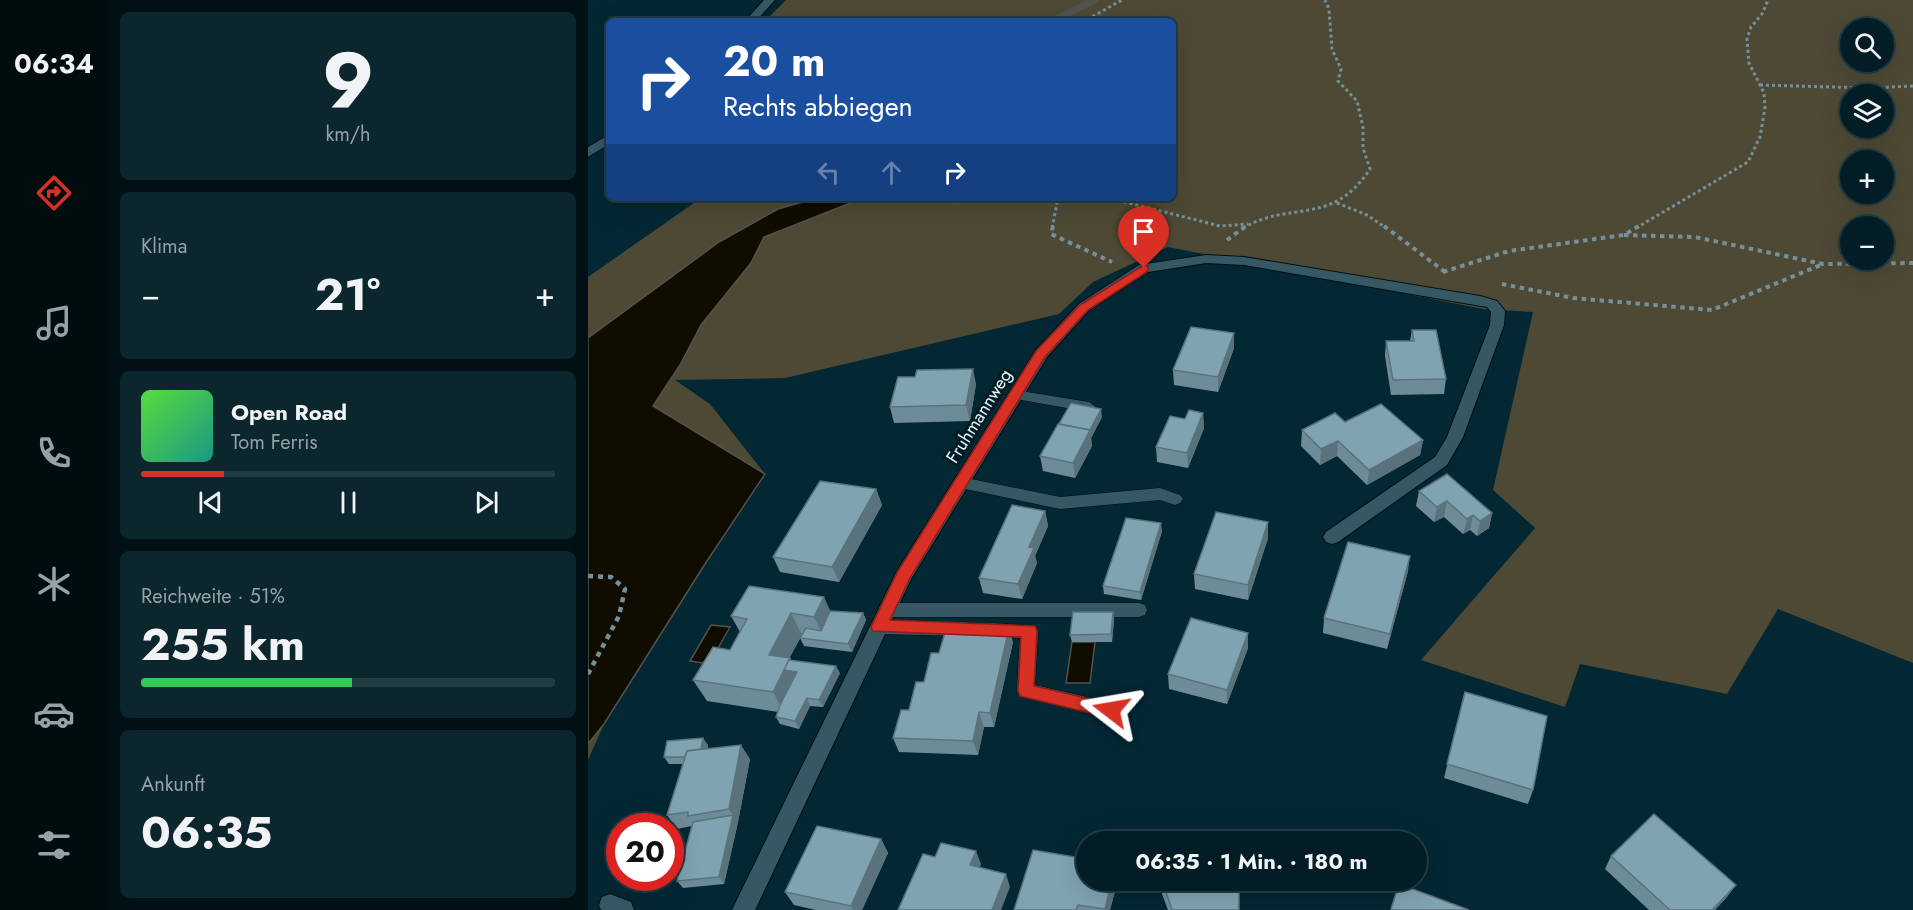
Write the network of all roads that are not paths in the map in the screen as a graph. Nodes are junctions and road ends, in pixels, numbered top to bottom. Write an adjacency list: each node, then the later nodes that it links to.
1 (770, 0): 2 (street)
2 (753, 18)
3 (606, 141): 4 (street)
4 (588, 153)
5 (1015, 395): 6 (lane); 7 (street, Fruhmannweg); 9 (street, Fruhmannweg)
6 (1090, 407)
7 (961, 483): 8 (lane); 10 (street, Fruhmannweg)
8 (1175, 499)
9 (1332, 537)
10 (887, 610): 11 (lane); 12 (street, Fruhmannweg)
11 (1139, 610)
12 (879, 627): 13 (lane); 14 (street, Fruhmannweg)
13 (1111, 710)
14 (743, 910)

